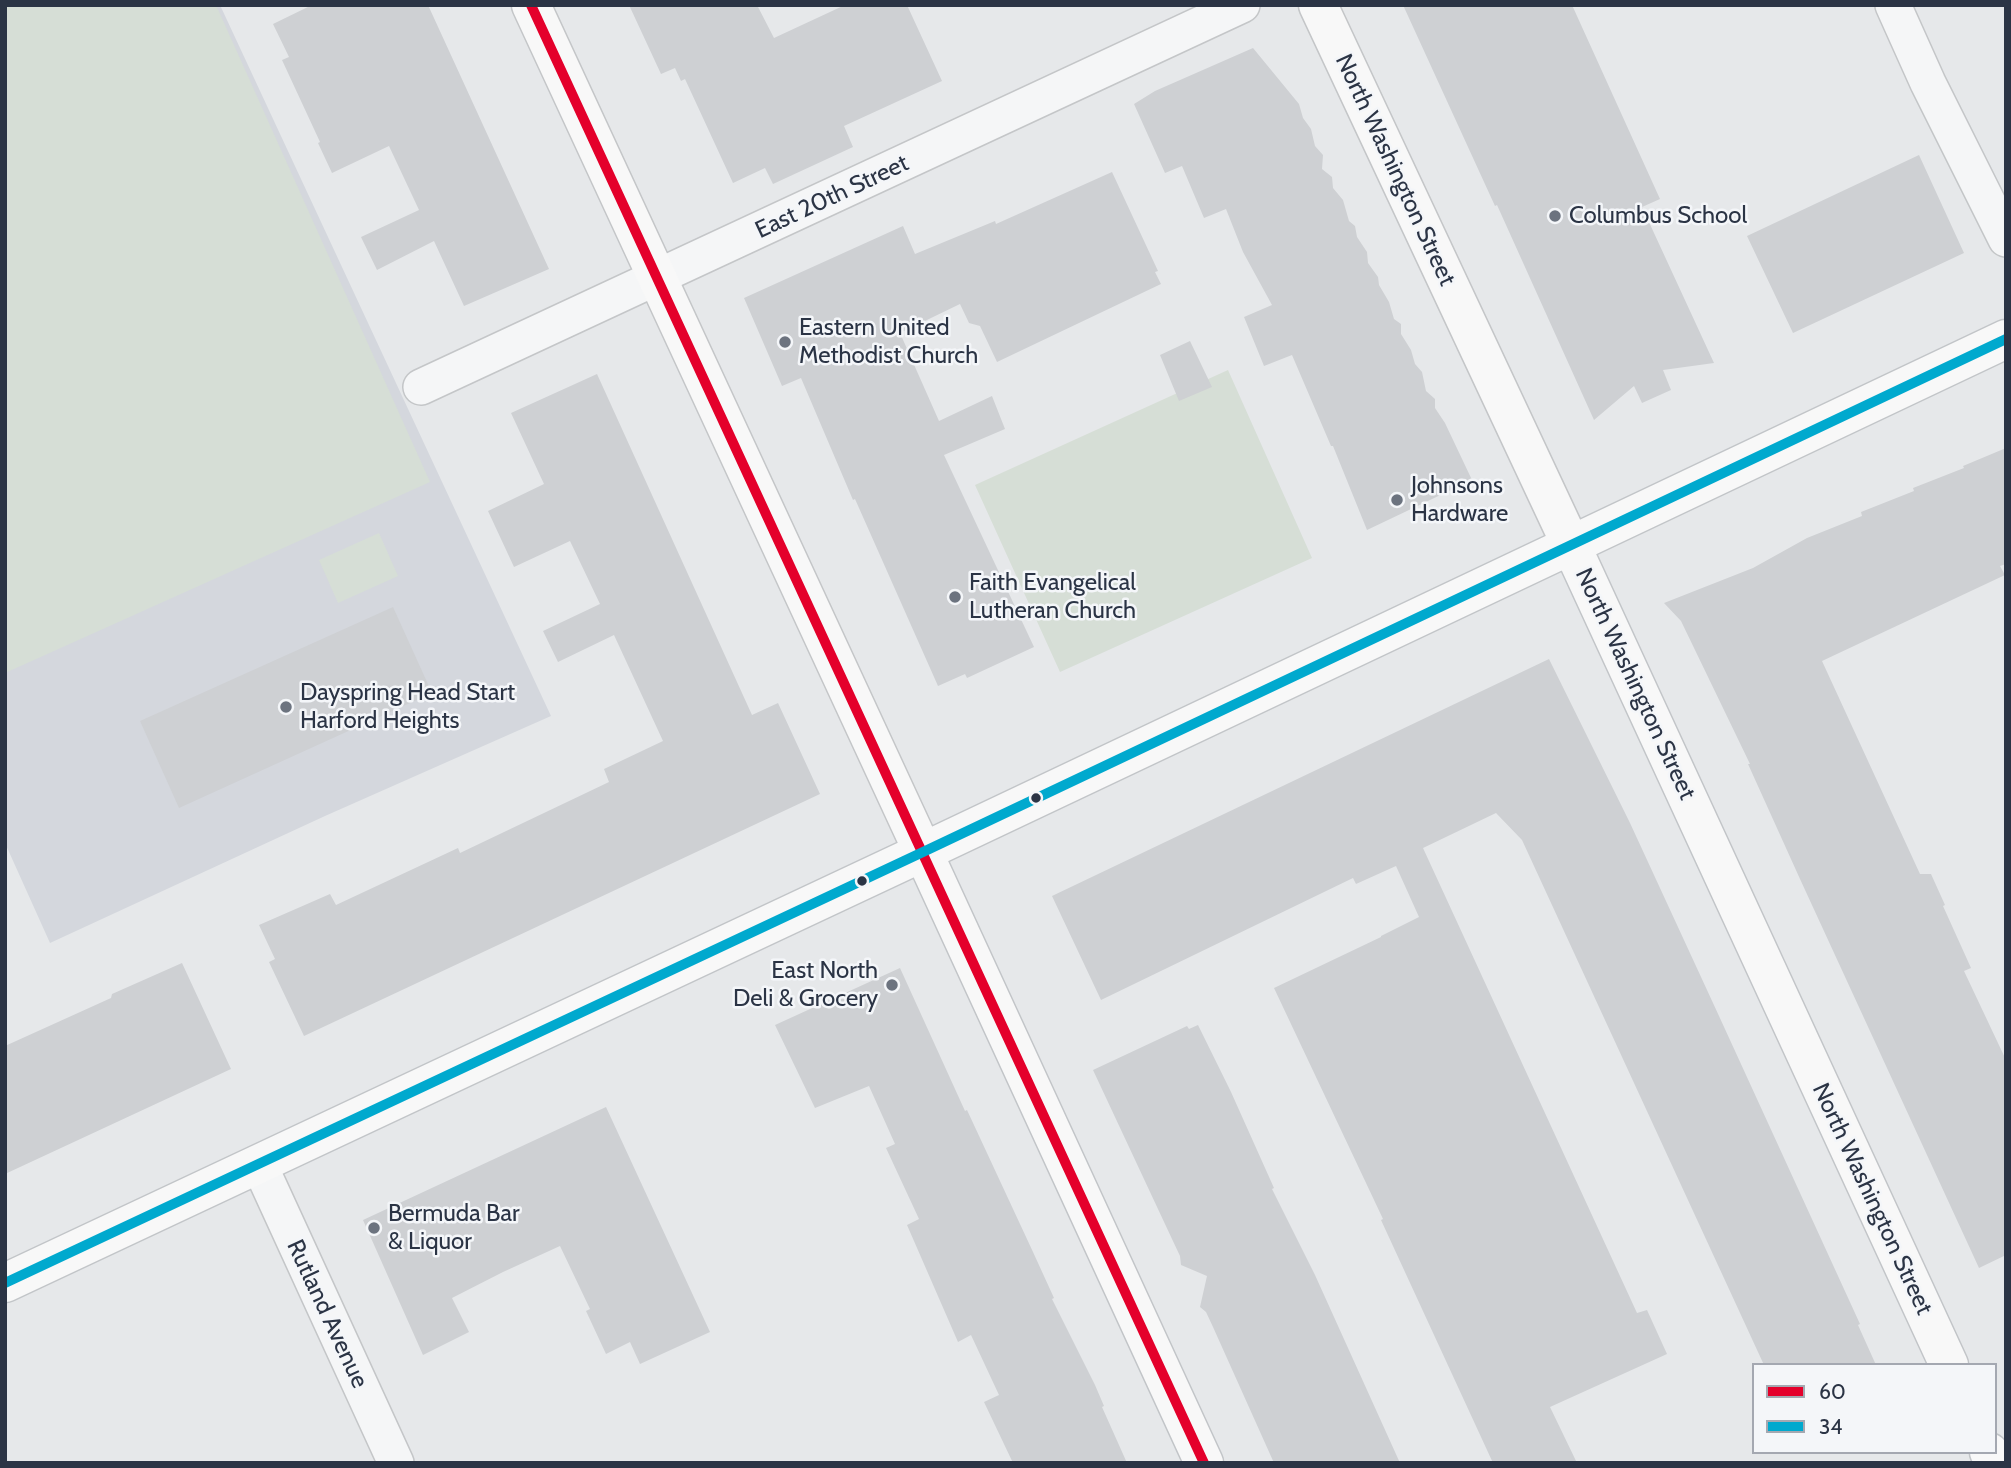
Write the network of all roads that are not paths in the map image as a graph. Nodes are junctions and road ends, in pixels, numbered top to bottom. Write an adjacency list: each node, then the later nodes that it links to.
1 (531, 5): 6 (main road)
2 (1242, 5): 6 (street, East 20th Street)
3 (1318, 5): 9 (main road, North Washington Street)
4 (1893, 5): 5 (street)
5 (2006, 239)
6 (656, 279): 8 (street, East 20th Street); 10 (main road)
7 (2006, 339): 9 (main road)
8 (421, 387)
9 (1571, 545): 10 (main road); 13 (main road, North Washington Street)
10 (923, 852): 11 (main road); 15 (main road)
11 (259, 1164): 12 (main road); 14 (street, Rutland Avenue)
12 (5, 1283)
13 (1948, 1363)
14 (396, 1463)
15 (1204, 1463)

